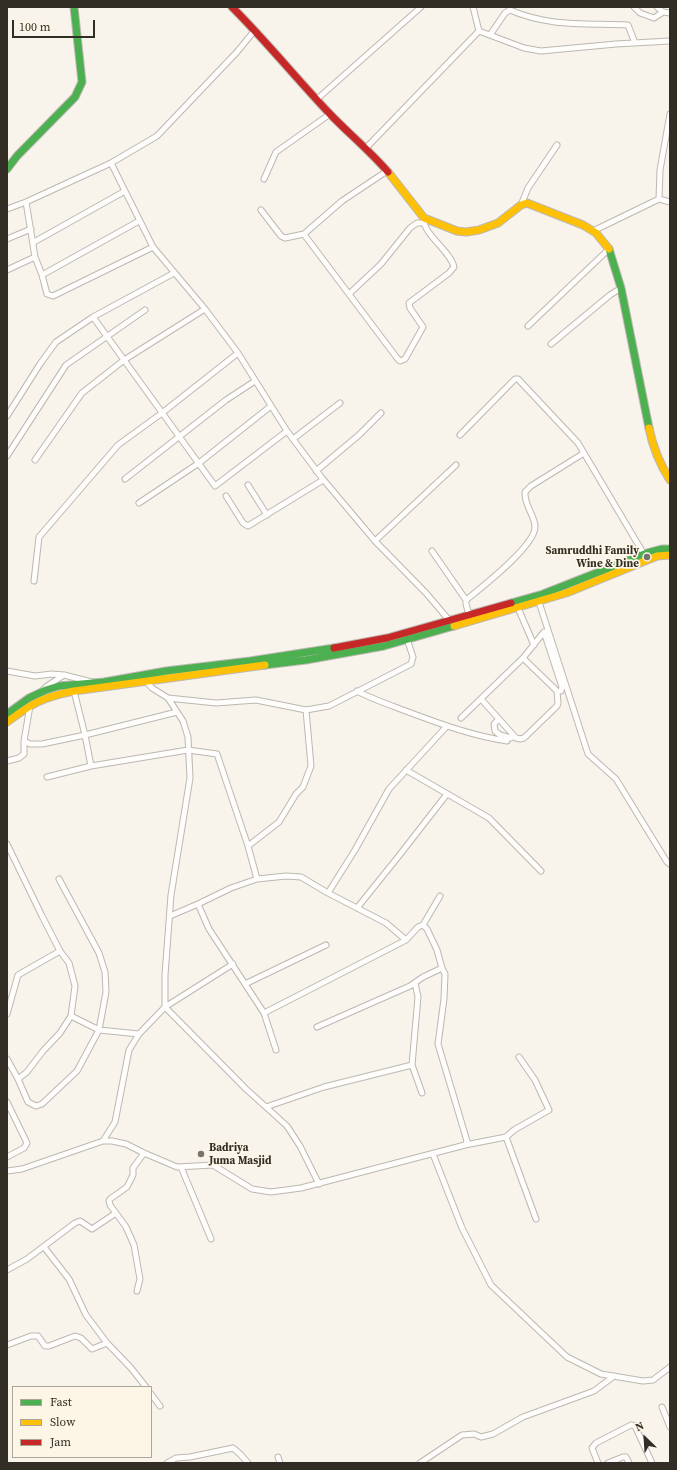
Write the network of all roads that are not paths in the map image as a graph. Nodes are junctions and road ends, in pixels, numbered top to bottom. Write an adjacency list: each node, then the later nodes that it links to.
1 (74, 7): 20 (main road)
2 (232, 7): 9 (main road)
3 (420, 7): 14 (street)
4 (473, 7): 10 (street)
5 (634, 7): 7 (street)
6 (657, 7): 7 (street)
7 (663, 12): 8 (street)
8 (670, 13)
9 (255, 30): 14 (main road); 19 (street)
10 (479, 31): 11 (street); 18 (street)
11 (490, 35): 13 (street); 13 (street)
12 (670, 42): 13 (street)
13 (635, 43)
14 (316, 100): 15 (main road)
15 (330, 114): 18 (main road); 22 (street)
16 (670, 114): 24 (street)
17 (557, 145): 27 (street)
18 (366, 148): 21 (main road)
19 (111, 163): 23 (street); 26 (street)
20 (8, 166)
21 (387, 170): 30 (main road); 34 (street)
22 (264, 179)
23 (125, 190): 31 (street); 36 (street)
24 (659, 199): 25 (street); 33 (street)
25 (669, 201)
26 (26, 202): 28 (street); 32 (street)
27 (521, 205): 30 (main road); 33 (main road)
28 (7, 209)
29 (261, 210): 34 (street)
30 (424, 220): 44 (street); 44 (street)
31 (139, 221): 37 (street); 42 (street)
32 (32, 230): 35 (street); 36 (street)
33 (593, 231): 38 (main road)
34 (304, 234): 44 (street)
35 (7, 238)
36 (34, 242): 39 (street)
37 (154, 247): 41 (street); 42 (street)
38 (609, 249): 43 (main road); 48 (street)
39 (35, 257): 40 (street); 42 (street)
40 (7, 270)
41 (174, 273): 45 (street); 47 (street)
42 (42, 275)
43 (621, 288): 50 (street); 71 (main road)
44 (349, 294)
45 (204, 309): 51 (street); 52 (street)
46 (145, 310): 49 (street)
47 (93, 317): 49 (street); 58 (street)
48 (528, 326)
49 (107, 336): 52 (street); 64 (street)
50 (551, 344)
51 (238, 353): 53 (street); 56 (street)
52 (124, 360): 56 (street); 65 (street)
53 (255, 380): 55 (street); 61 (street)
54 (340, 403): 62 (street)
55 (271, 406): 59 (street); 66 (street)
56 (162, 413): 61 (street); 81 (street)
57 (381, 413): 68 (street)
58 (7, 416)
59 (286, 431): 62 (street); 66 (street)
60 (460, 435): 63 (street)
61 (180, 436): 66 (street); 69 (street)
62 (293, 439): 68 (street)
63 (584, 453): 80 (street); 82 (street)
64 (7, 456)
65 (35, 460)
66 (199, 463): 74 (street)
67 (456, 465): 76 (street)
68 (316, 471): 70 (street)
69 (124, 479)
70 (323, 480): 75 (street); 76 (street)
71 (670, 480)
72 (248, 485): 75 (street)
73 (226, 496): 75 (street)
74 (139, 503)
75 (267, 515)
76 (375, 541): 87 (street)
77 (670, 548): 80 (main road)
78 (432, 551): 82 (street)
79 (670, 555): 80 (main road)
80 (646, 557): 83 (main road); 85 (main road)
81 (34, 581)
82 (466, 600): 86 (street)
83 (539, 602): 84 (main road); 121 (street)
84 (518, 608): 85 (main road); 90 (street)
85 (495, 611): 86 (main road); 88 (main road)
86 (469, 615): 87 (main road)
87 (449, 620): 88 (main road)
88 (419, 632): 89 (main road); 94 (main road)
89 (407, 639): 94 (main road); 99 (street)
90 (534, 644): 91 (street); 100 (street)
91 (523, 658): 102 (street); 108 (street)
92 (7, 671): 93 (street)
93 (64, 675): 95 (street); 97 (street)
94 (145, 678): 96 (main road); 101 (street)
95 (95, 682): 96 (main road); 97 (main road)
96 (119, 683): 98 (main road)
97 (43, 691): 106 (main road)
98 (74, 691): 103 (main road); 111 (street)
99 (357, 691): 104 (street); 110 (street)
100 (561, 691)
101 (168, 698): 104 (street); 105 (street)
102 (480, 699): 107 (street); 108 (street)
103 (30, 706): 109 (main road); 112 (street)
104 (306, 710): 120 (street)
105 (177, 712): 111 (street); 113 (street)
106 (7, 714)
107 (461, 718)
108 (499, 719): 110 (street)
109 (7, 722)
110 (447, 726): 116 (street)
111 (85, 735): 112 (street); 115 (street)
112 (24, 741): 114 (street)
113 (188, 750): 115 (street); 120 (street); 129 (street)
114 (7, 761)
115 (91, 766): 117 (street)
116 (406, 770): 118 (street); 125 (street)
117 (47, 777)
118 (447, 794): 122 (street); 128 (street)
119 (7, 844): 133 (street)
120 (248, 846): 124 (street)
121 (670, 864)
122 (541, 871)
123 (59, 879): 143 (street)
124 (257, 879): 125 (street); 127 (street)
125 (328, 893): 128 (street)
126 (440, 896): 130 (street)
127 (198, 904): 129 (street); 134 (street)
128 (357, 908): 131 (street)
129 (170, 916): 138 (street)
130 (423, 925): 131 (street); 135 (street)
131 (406, 940): 139 (street)
132 (326, 945): 137 (street)
133 (60, 951): 140 (street); 141 (street)
134 (233, 964): 137 (street); 138 (street)
135 (442, 968): 136 (street); 155 (street)
136 (415, 983): 142 (street); 148 (street)
137 (245, 984): 139 (street)
138 (165, 1007): 144 (street); 152 (street)
139 (264, 1013): 145 (street)
140 (7, 1014)
141 (71, 1016): 143 (street); 149 (street)
142 (317, 1027)
143 (99, 1030): 144 (street); 149 (street)
144 (139, 1034): 154 (street)
145 (276, 1050)
146 (519, 1057): 153 (street)
147 (7, 1059): 149 (street)
148 (412, 1065): 150 (street); 152 (street)
149 (18, 1079)
150 (422, 1093)
151 (7, 1102): 158 (street)
152 (266, 1107): 161 (street)
153 (506, 1138): 155 (street); 163 (street)
154 (103, 1141): 156 (street); 160 (street)
155 (465, 1145): 157 (street)
156 (144, 1153): 159 (street); 162 (street)
157 (434, 1154): 161 (street); 171 (street)
158 (7, 1157)
159 (181, 1167): 161 (street); 164 (street)
160 (7, 1171)
161 (319, 1184)
162 (116, 1213): 165 (street); 167 (street)
163 (536, 1219)
164 (211, 1239)
165 (44, 1247): 166 (street); 168 (street)
166 (7, 1270)
167 (137, 1291)
168 (107, 1343): 169 (street); 172 (street)
169 (7, 1345)
170 (670, 1367): 171 (street)
171 (614, 1376): 181 (street)
172 (145, 1386)
173 (152, 1395): 174 (street)
174 (160, 1406)
175 (662, 1407): 176 (street)
176 (670, 1427)
177 (278, 1457): 180 (street)
178 (167, 1463): 179 (street)
179 (248, 1463)
180 (280, 1463)
181 (420, 1463)
182 (598, 1463): 185 (street)
183 (608, 1463): 184 (street)
184 (629, 1463)
185 (652, 1463)

